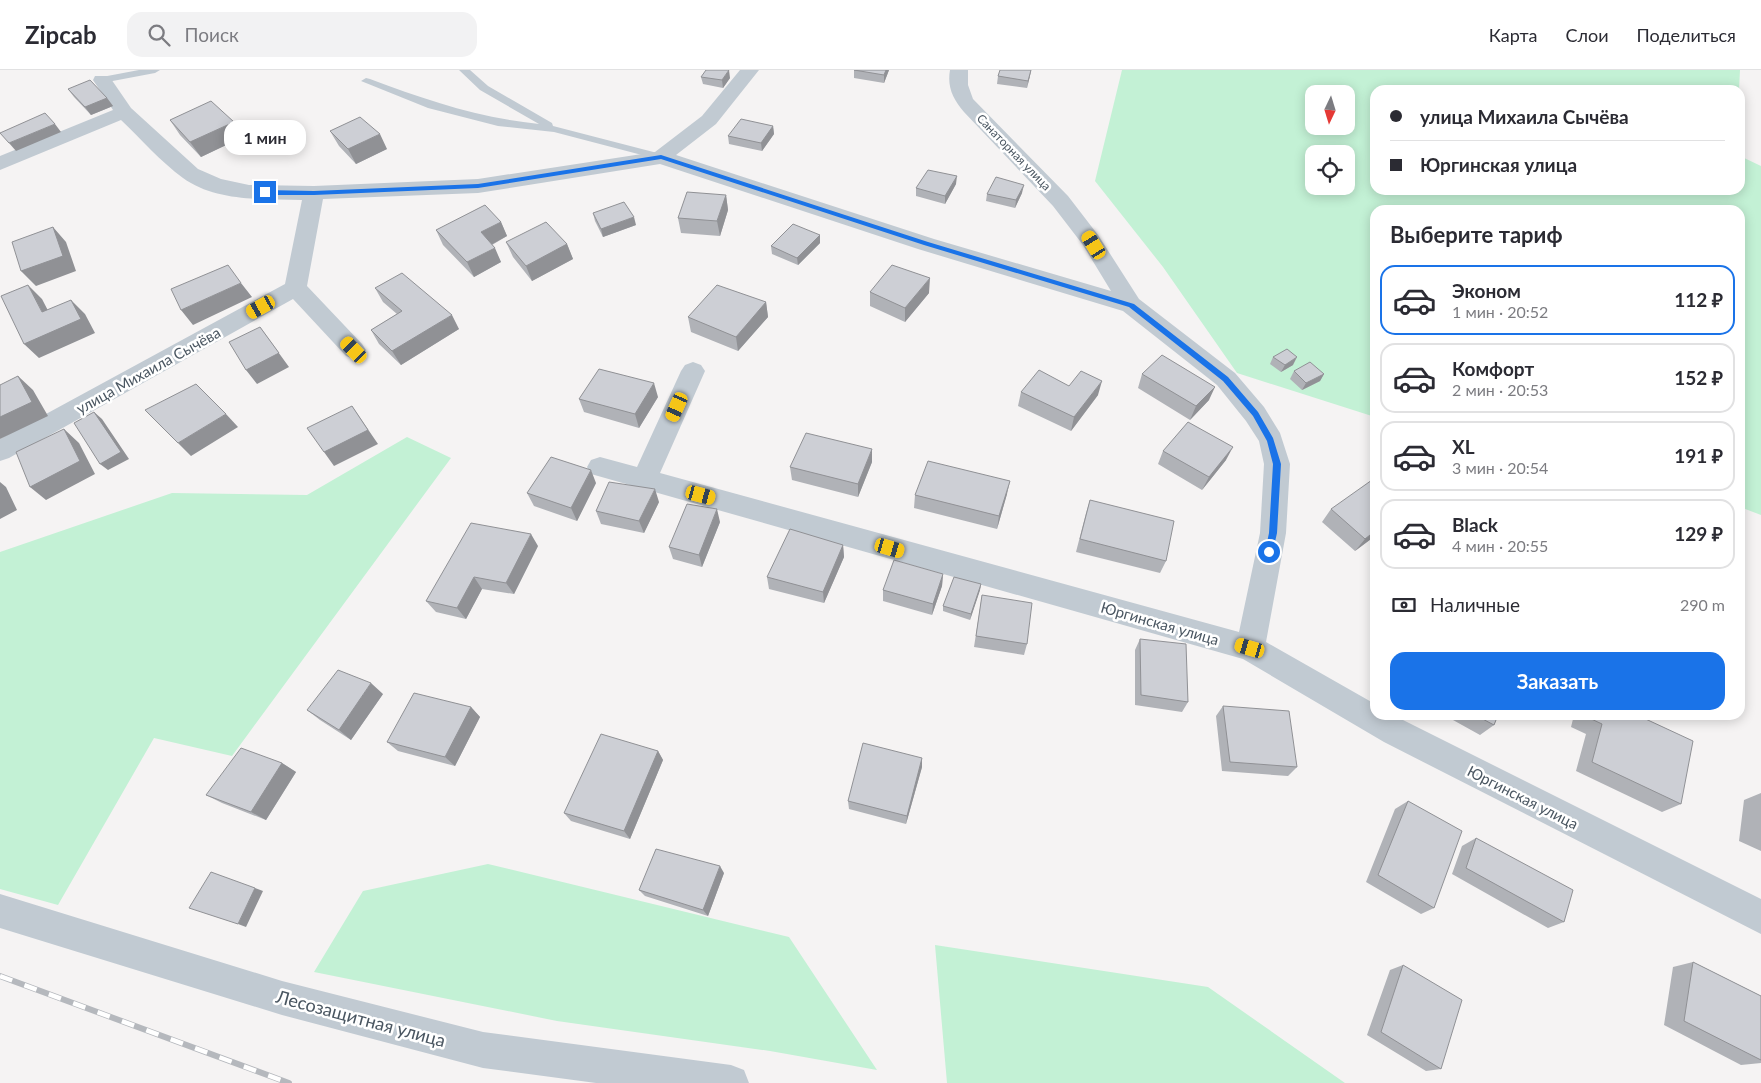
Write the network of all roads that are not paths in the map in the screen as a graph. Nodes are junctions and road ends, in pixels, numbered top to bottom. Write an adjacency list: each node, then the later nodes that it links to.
1 (155, 70): 5 (lane)
2 (464, 70): 8 (lane)
3 (750, 70): 9 (street)
4 (959, 70): 13 (street, Санаторная улица)
5 (102, 80): 7 (street)
6 (366, 81): 8 (lane)
7 (124, 112): 10 (street); 11 (street)
8 (554, 128): 9 (lane)
9 (661, 157): 11 (street); 13 (street)
10 (0, 164)
11 (314, 193): 12 (street)
12 (296, 288): 14 (street); 16 (street, улица Михаила Сычёва)
13 (1131, 305): 19 (street)
14 (354, 350)
15 (693, 370): 18 (street)
16 (0, 452)
17 (600, 467): 18 (street, Юргинская улица)
18 (644, 479): 19 (street, Юргинская улица)
19 (1250, 648): 20 (street, Юргинская улица)
20 (1370, 718)
21 (1374, 720): 23 (street, Юргинская улица)
22 (0, 911): 24 (street, Лесозащитная улица)
23 (1761, 916)
24 (731, 1083)

